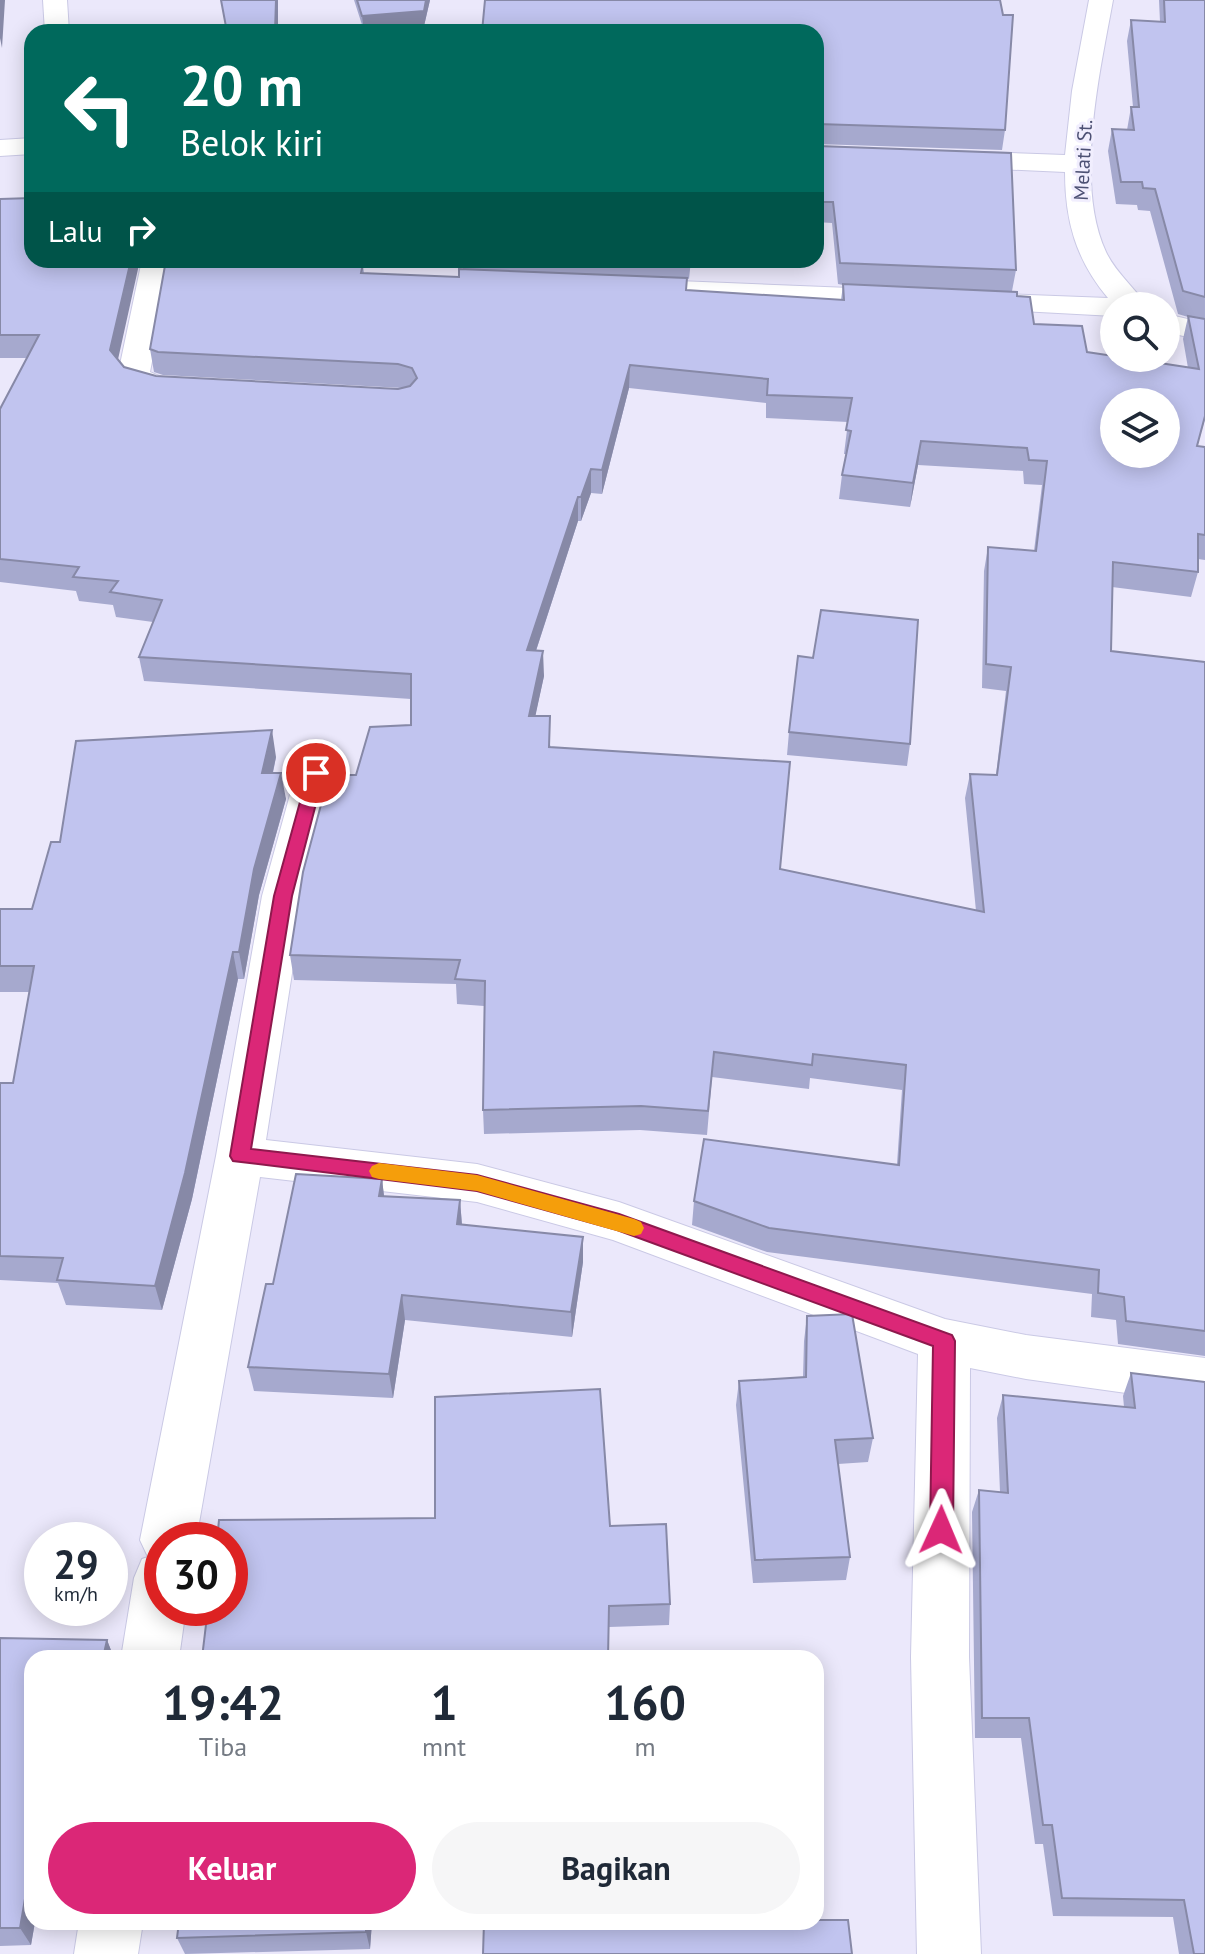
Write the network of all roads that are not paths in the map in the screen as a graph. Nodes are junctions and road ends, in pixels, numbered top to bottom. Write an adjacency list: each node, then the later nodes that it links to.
1 (55, 0): 3 (street)
2 (1101, 0): 7 (street, Melati St.)
3 (56, 24)
4 (24, 146): 5 (street)
5 (0, 148)
6 (931, 158): 7 (street)
7 (1078, 164): 12 (street, Melati St.)
8 (156, 268): 16 (street)
9 (202, 268): 10 (street)
10 (246, 272)
11 (605, 287): 13 (street)
12 (1119, 292)
13 (1100, 306)
14 (1180, 326): 15 (street)
15 (1205, 332)
16 (223, 391)
17 (316, 773): 18 (street)
18 (240, 1156): 19 (street); 21 (street)
19 (944, 1341): 20 (street); 26 (street)
20 (1205, 1381)
21 (171, 1522)
22 (155, 1626): 23 (street)
23 (151, 1650)
24 (110, 1930): 25 (street)
25 (106, 1954)
26 (949, 1954)

